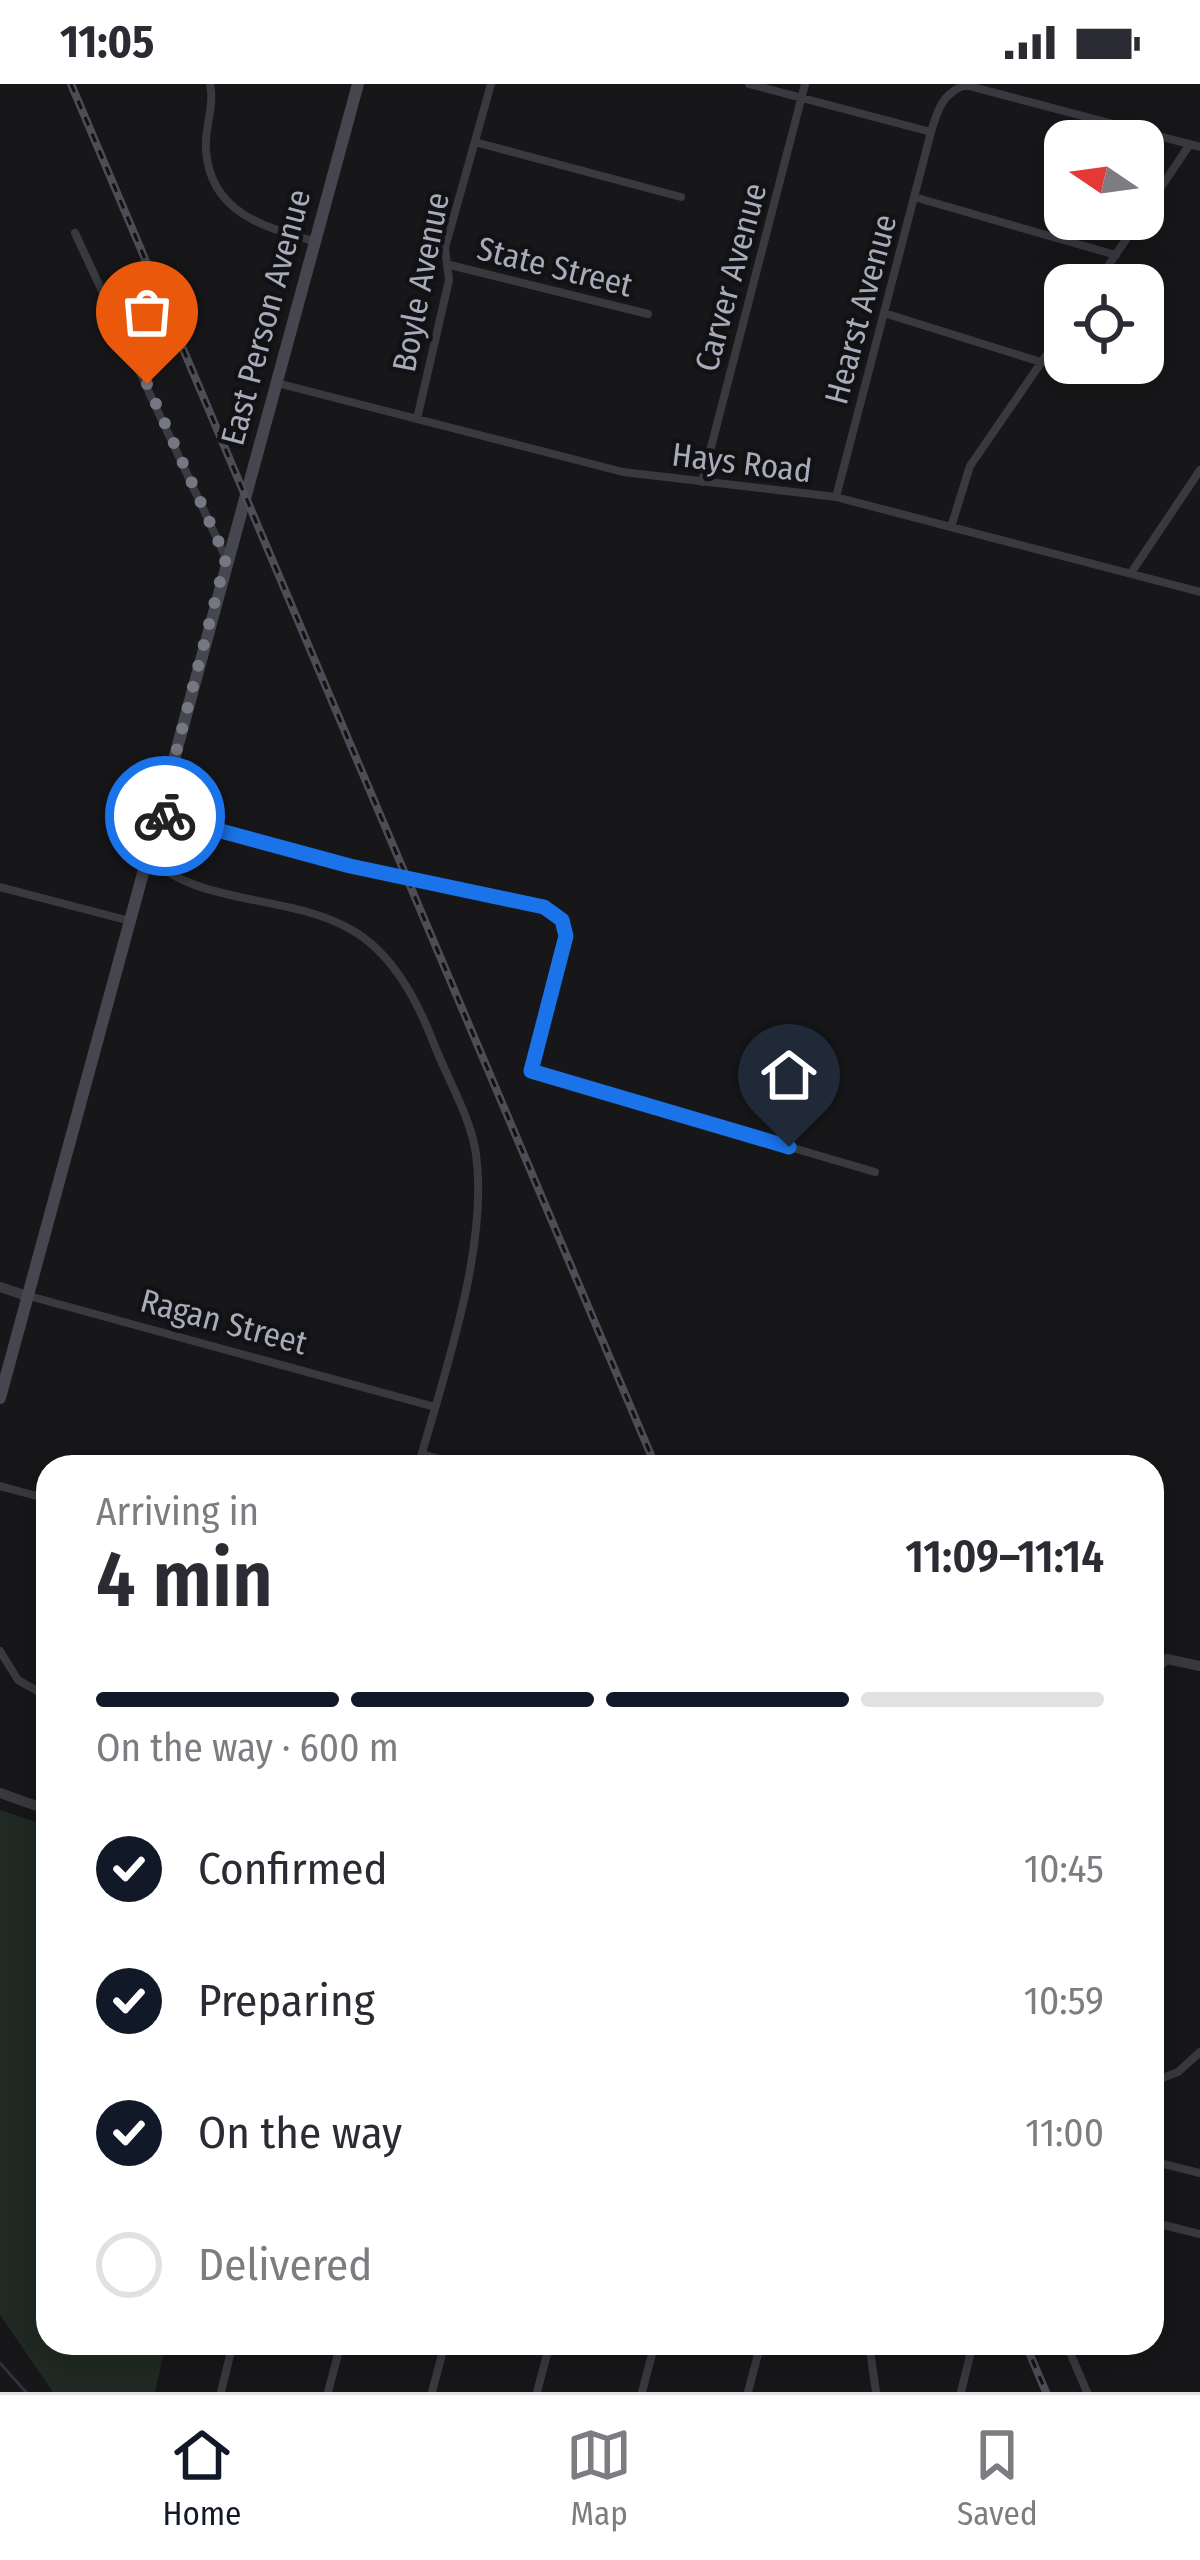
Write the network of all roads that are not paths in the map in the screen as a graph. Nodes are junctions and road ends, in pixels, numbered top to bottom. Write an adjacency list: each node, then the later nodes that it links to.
1 (210, 84): 15 (street)
2 (358, 84): 15 (main road, East Person Avenue)
3 (491, 84): 8 (street, Boyle Avenue)
4 (749, 84): 6 (street)
5 (805, 84): 6 (street, Carver Avenue)
6 (801, 98): 7 (street); 26 (street, Carver Avenue)
7 (932, 132): 9 (street, Hearst Avenue); 12 (street, Hearst Avenue)
8 (475, 142): 11 (street); 18 (street, Boyle Avenue)
9 (1195, 145): 10 (street)
10 (1164, 186)
11 (681, 197)
12 (914, 197): 16 (street); 20 (street, Hearst Avenue)
13 (75, 232): 29 (street)
14 (1126, 240): 16 (street)
15 (313, 241): 23 (main road, East Person Avenue)
16 (1116, 255): 17 (street)
17 (1110, 264)
18 (449, 265): 19 (street, State Street); 24 (street, Boyle Avenue)
19 (648, 314)
20 (884, 314): 22 (street); 27 (street, Hearst Avenue)
21 (1044, 358): 22 (street)
22 (1041, 362): 28 (street)
23 (278, 383): 24 (street, Hays Road); 29 (main road, East Person Avenue)
24 (417, 419): 26 (street, Hays Road)
25 (1200, 470): 30 (street)
26 (702, 482): 27 (street, Hays Road)
27 (836, 497): 28 (street, Hays Road)
28 (951, 527): 30 (street, Hays Road)
29 (226, 558): 32 (main road, East Person Avenue)
30 (1130, 573): 31 (street, Hays Road)
31 (1200, 592)
32 (160, 815): 33 (main road, East Person Avenue); 36 (street)
33 (147, 855): 35 (main road, East Person Avenue); 40 (street)
34 (0, 887): 35 (street)
35 (130, 921): 38 (main road, East Person Avenue)
36 (874, 1172)
37 (0, 1287): 38 (street, Ragan Street)
38 (27, 1296): 39 (main road, East Person Avenue); 40 (street, Ragan Street)
39 (0, 1398)
40 (435, 1407): 41 (street)
41 (422, 1454): 42 (street)
42 (426, 1455)
43 (0, 1486): 44 (street)
44 (36, 1496)
45 (0, 1651): 48 (street)
46 (1164, 1661): 47 (street)
47 (1200, 1666)
48 (36, 1690)
49 (0, 1793): 50 (street)
50 (36, 1806)
51 (1200, 2052): 52 (street)
52 (1164, 2077)
53 (1164, 2165): 54 (street)
54 (1200, 2173)
55 (1164, 2225): 56 (street)
56 (1200, 2234)
57 (230, 2355): 66 (street)
58 (338, 2355): 67 (street)
59 (442, 2355): 68 (street)
60 (547, 2355): 69 (street)
61 (652, 2355): 70 (street)
62 (757, 2355): 71 (street)
63 (870, 2355): 72 (street)
64 (970, 2355): 73 (street)
65 (1071, 2355): 74 (street)
66 (220, 2392)
67 (328, 2392)
68 (432, 2392)
69 (537, 2392)
70 (642, 2392)
71 (748, 2392)
72 (876, 2392)
73 (961, 2392)
74 (1088, 2392)

